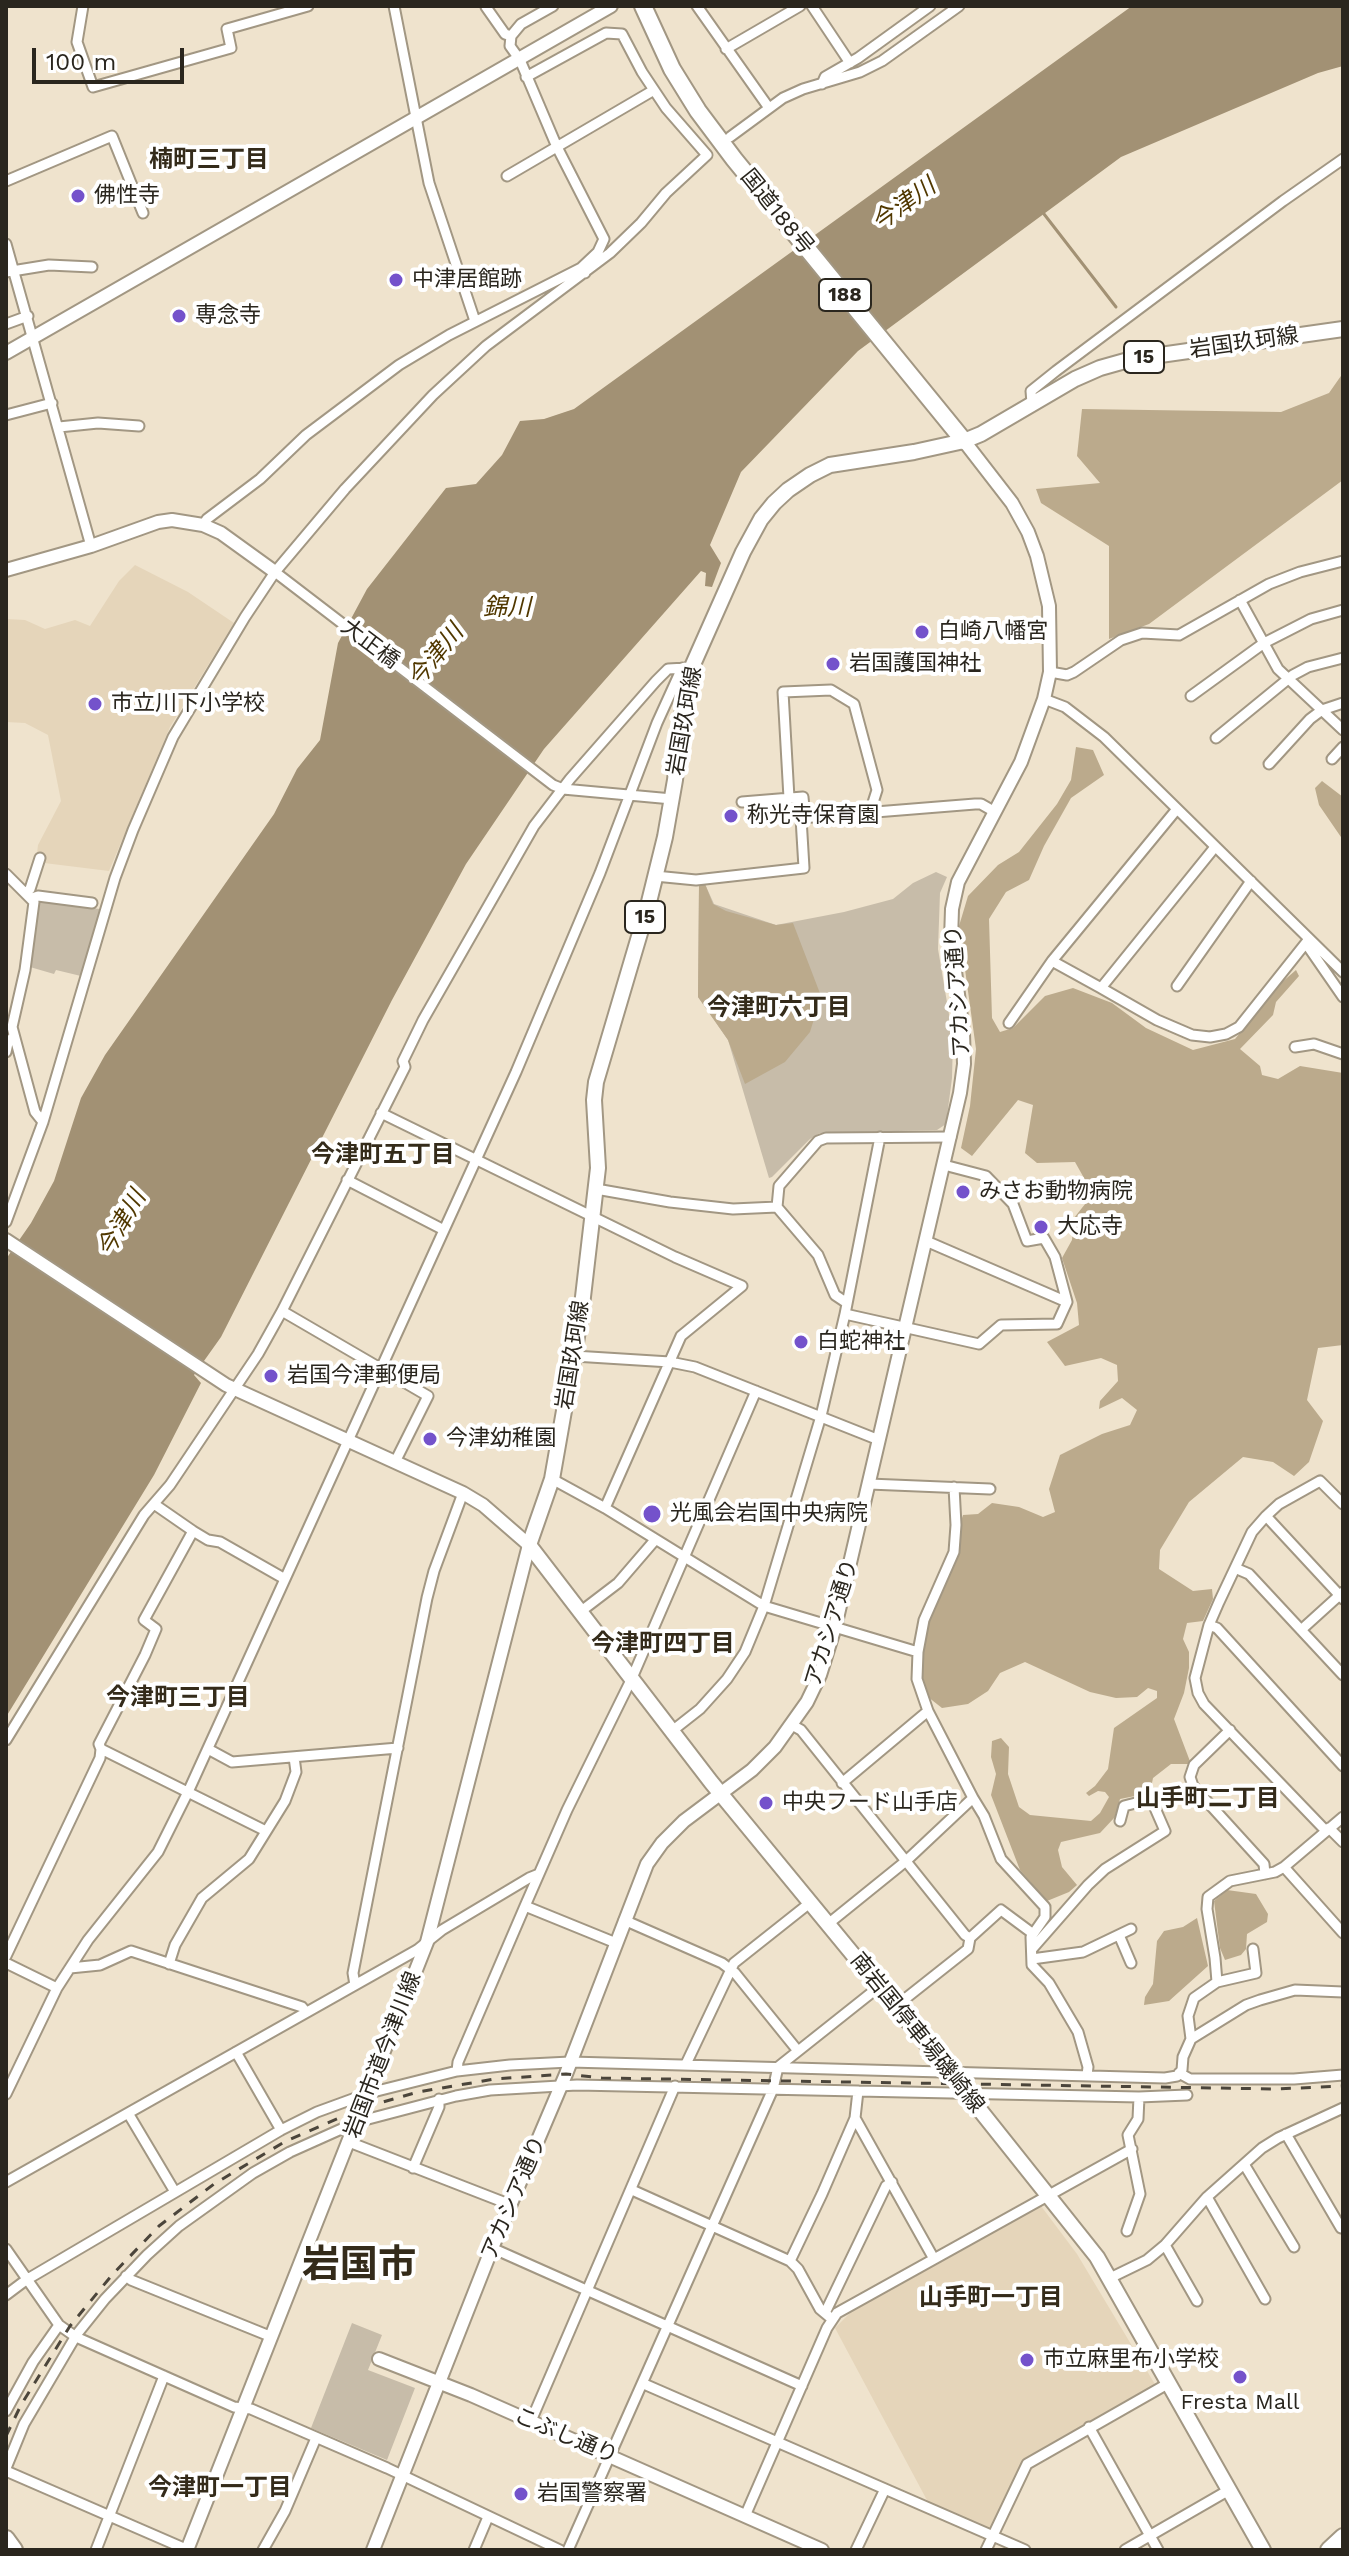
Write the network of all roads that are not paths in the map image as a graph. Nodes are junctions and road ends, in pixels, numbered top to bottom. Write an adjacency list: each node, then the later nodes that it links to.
1 (83, 6): 2 (street)
2 (308, 6)
3 (394, 6): 21 (street)
4 (553, 6): 13 (street)
5 (611, 6): 15 (street)
6 (643, 6): 43 (highway, 国道188号 / 188)
7 (697, 6): 14 (street)
8 (800, 6): 14 (street)
9 (812, 6): 16 (street)
10 (930, 6): 16 (street)
11 (959, 6): 18 (street)
12 (486, 7): 13 (street)
13 (511, 36): 15 (street)
14 (726, 49): 20 (street)
15 (520, 60): 17 (street); 21 (street)
16 (850, 63): 18 (street)
17 (526, 77): 19 (street); 23 (street)
18 (822, 84): 20 (street)
19 (654, 90): 23 (street); 30 (street)
20 (769, 108): 22 (street)
21 (417, 119): 33 (street); 36 (street)
22 (730, 137)
23 (557, 147): 25 (street); 30 (street)
24 (1343, 159): 39 (street)
25 (507, 176)
26 (6, 181): 27 (street)
27 (143, 213)
28 (6, 244): 31 (street)
29 (92, 267): 31 (street)
30 (583, 270): 33 (street); 48 (street)
31 (10, 271): 32 (street)
32 (28, 316): 34 (street); 36 (street)
33 (475, 321): 44 (street)
34 (6, 324)
35 (1343, 329): 39 (main road, 岩国玖珂線 / 15)
36 (34, 337): 37 (street); 38 (street)
37 (6, 353)
38 (52, 403): 40 (street); 42 (street)
39 (1032, 403): 43 (main road, 岩国玖珂線 / 15)
40 (6, 415)
41 (139, 426): 42 (street)
42 (59, 427): 45 (street)
43 (964, 441): 53 (main road, 岩国玖珂線 / 15); 54 (street, アカシア通り)
44 (203, 525): 45 (street); 48 (street)
45 (91, 546): 47 (street)
46 (1343, 561): 49 (street)
47 (6, 570)
48 (278, 574): 65 (street, 大正橋); 93 (street)
49 (1240, 600): 51 (street); 54 (street)
50 (1343, 610): 51 (street)
51 (1264, 643): 55 (street); 56 (street)
52 (1343, 658): 55 (street)
53 (687, 668): 65 (street); 66 (street); 68 (main road, 岩国玖珂線 / 15)
54 (1050, 672): 57 (street, アカシア通り)
55 (1288, 678): 59 (street); 61 (street)
56 (1191, 696)
57 (1044, 699): 70 (street); 72 (street, アカシア通り)
58 (1343, 703): 59 (street)
59 (1322, 710): 60 (street); 64 (street)
60 (1343, 730)
61 (1216, 738)
62 (1343, 747): 63 (street)
63 (1332, 759)
64 (1269, 764)
65 (563, 789): 66 (street); 92 (street)
66 (630, 795): 68 (street); 96 (street)
67 (789, 798): 69 (street); 71 (street); 73 (street)
68 (672, 799): 76 (main road, 岩国玖珂線 / 15)
69 (742, 802)
70 (1177, 809): 74 (street); 82 (street)
71 (870, 812): 72 (street); 73 (street)
72 (995, 812): 95 (street, アカシア通り)
73 (805, 818): 76 (street)
74 (1215, 847): 78 (street); 85 (street)
75 (40, 858): 79 (street)
76 (655, 876): 99 (main road, 岩国玖珂線 / 15)
77 (7, 878): 79 (street)
78 (1251, 881): 81 (street); 84 (street)
79 (29, 895): 80 (street); 88 (street)
80 (92, 903)
81 (1308, 942): 83 (street); 85 (street); 86 (street)
82 (1052, 961): 85 (street); 87 (street)
83 (1343, 972)
84 (1177, 986)
85 (1101, 988)
86 (1343, 997)
87 (1009, 1023)
88 (13, 1037): 90 (street); 93 (street)
89 (1295, 1047): 91 (street)
90 (6, 1052)
91 (1343, 1054)
92 (381, 1113): 96 (street); 98 (street)
93 (43, 1122): 102 (street)
94 (880, 1137): 95 (street); 100 (street); 107 (street)
95 (951, 1137): 97 (street, アカシア通り)
96 (477, 1159): 101 (street); 103 (street)
97 (944, 1165): 105 (street, アカシア通り); 106 (street)
98 (347, 1180): 103 (street); 108 (street)
99 (596, 1189): 100 (street); 101 (main road, 岩国玖珂線 / 15)
100 (777, 1207): 107 (street)
101 (592, 1216): 110 (main road, 岩国玖珂線 / 15); 111 (street)
102 (6, 1222)
103 (444, 1230): 112 (street)
104 (7, 1241): 113 (street)
105 (926, 1241): 106 (street); 109 (street, アカシア通り)
106 (1067, 1302): 109 (street)
107 (846, 1308): 109 (street); 115 (street)
108 (282, 1311): 112 (street); 113 (street)
109 (906, 1327): 116 (street, アカシア通り)
110 (574, 1356): 111 (street); 119 (main road, 岩国玖珂線 / 15)
111 (670, 1362): 114 (street); 126 (street)
112 (379, 1369): 117 (street); 118 (street)
113 (235, 1390): 117 (street); 124 (street)
114 (756, 1391): 115 (street); 131 (street)
115 (821, 1416): 116 (street); 135 (street)
116 (879, 1440): 120 (street, アカシア通り)
117 (348, 1442): 118 (street); 133 (street)
118 (395, 1462): 123 (street)
119 (552, 1479): 126 (street); 130 (main road, 岩国玖珂線 / 15)
120 (869, 1484): 121 (street); 138 (street, アカシア通り)
121 (954, 1487): 122 (street); 140 (street)
122 (990, 1489)
123 (463, 1493): 130 (street); 148 (street)
124 (154, 1504): 128 (street); 147 (street)
125 (1343, 1504): 127 (street)
126 (605, 1508): 129 (street)
127 (1266, 1516): 132 (street); 134 (street)
128 (193, 1531): 133 (street); 149 (street)
129 (655, 1540): 131 (street); 136 (street)
130 (529, 1545): 136 (main road, 南岩国停車場磯崎線); 175 (street, 岩国市道今津川線)
131 (685, 1558): 135 (street); 142 (street)
132 (1235, 1568): 137 (street); 139 (street)
133 (285, 1579): 150 (street)
134 (1342, 1595): 139 (street)
135 (764, 1606): 138 (street); 146 (street)
136 (580, 1612): 142 (main road, 南岩国停車場磯崎線)
137 (1209, 1625): 145 (street); 152 (street)
138 (835, 1627): 140 (street); 144 (street, アカシア通り)
139 (1301, 1630): 141 (street)
140 (918, 1652): 143 (street)
141 (1343, 1675)
142 (632, 1678): 146 (main road, 南岩国停車場磯崎線); 164 (street)
143 (928, 1711): 153 (street); 156 (street)
144 (792, 1725): 153 (street); 155 (street, アカシア通り)
145 (1230, 1730): 159 (street); 165 (street)
146 (672, 1731): 155 (main road, 南岩国停車場磯崎線)
147 (6, 1740)
148 (398, 1748): 151 (street); 186 (street)
149 (101, 1749): 154 (street); 179 (street)
150 (208, 1749): 151 (street); 154 (street)
151 (294, 1757): 160 (street)
152 (1343, 1766)
153 (842, 1783): 162 (street)
154 (188, 1792): 160 (street); 183 (street)
155 (721, 1794): 166 (main road, 南岩国停車場磯崎線); 168 (street, アカシア通り)
156 (973, 1798): 162 (street); 171 (street)
157 (1343, 1817): 159 (street)
158 (1120, 1821): 178 (street)
159 (1328, 1829): 161 (street); 163 (street)
160 (266, 1831): 182 (street)
161 (1343, 1842)
162 (906, 1861): 169 (street); 174 (street)
163 (1284, 1867): 165 (street); 172 (street)
164 (539, 1874): 167 (street); 175 (street)
165 (1265, 1874): 185 (street)
166 (811, 1902): 169 (main road, 南岩国停車場磯崎線); 184 (street)
167 (525, 1906): 176 (street); 199 (street)
168 (624, 1920): 176 (street, アカシア通り); 184 (street)
169 (828, 1924): 187 (main road, 南岩国停車場磯崎線)
170 (1131, 1929): 173 (street)
171 (1032, 1933): 174 (street); 178 (street)
172 (1343, 1933)
173 (1119, 1935): 178 (street); 181 (street)
174 (970, 1938): 190 (street)
175 (427, 1942): 186 (street); 207 (street, 岩国市道今津川線)
176 (616, 1943): 195 (street, アカシア通り)
177 (1253, 1949): 185 (street)
178 (1032, 1954): 201 (street)
179 (6, 1956)
180 (6, 1963): 188 (street)
181 (1131, 1963)
182 (169, 1964): 183 (street); 191 (street)
183 (70, 1968): 188 (street)
184 (729, 1969): 193 (street); 196 (street)
185 (1217, 1982): 192 (street)
186 (355, 1985): 191 (street)
187 (880, 1986): 190 (main road, 南岩国停車場磯崎線); 193 (street)
188 (57, 1988): 209 (street)
189 (1343, 1992): 192 (street)
190 (896, 2006): 198 (main road, 南岩国停車場磯崎線)
191 (306, 2012): 194 (street)
192 (1191, 2039): 200 (street)
193 (798, 2051): 197 (street)
194 (236, 2052): 214 (street); 217 (street)
195 (570, 2062): 196 (street); 199 (street); 203 (street, アカシア通り)
196 (686, 2064): 197 (street)
197 (778, 2067): 198 (street); 205 (street)
198 (948, 2070): 201 (street); 208 (main road, 南岩国停車場磯崎線)
199 (457, 2071): 207 (street)
200 (1179, 2073): 201 (street); 202 (street)
201 (1087, 2075)
202 (1343, 2075)
203 (561, 2086): 204 (street); 212 (street); 229 (street, アカシア通り)
204 (675, 2086): 205 (street); 225 (street)
205 (773, 2089): 206 (street); 230 (street)
206 (858, 2091): 208 (street); 215 (street)
207 (369, 2093): 216 (street, 岩国市道今津川線); 217 (street)
208 (965, 2093): 211 (street); 227 (main road, 南岩国停車場磯崎線)
209 (6, 2094)
210 (1187, 2095): 211 (street)
211 (1139, 2097): 220 (street)
212 (439, 2099): 216 (street); 222 (street)
213 (1343, 2108): 218 (street)
214 (128, 2113): 223 (street); 226 (street)
215 (855, 2118): 224 (street); 238 (street)
216 (357, 2122): 219 (street, 岩国市道今津川線); 239 (street)
217 (281, 2130): 226 (street)
218 (1286, 2134): 221 (street); 231 (street)
219 (349, 2142): 222 (street); 250 (street, 岩国市道今津川線)
220 (1132, 2149): 227 (street); 232 (street)
221 (1244, 2164): 228 (street); 234 (street)
222 (413, 2168): 229 (street)
223 (6, 2182)
224 (892, 2182): 237 (street); 246 (street)
225 (632, 2190): 230 (street); 242 (street)
226 (175, 2192): 241 (street)
227 (1048, 2197): 237 (street); 240 (main road, 南岩国停車場磯崎線)
228 (1207, 2197): 233 (street); 244 (street)
229 (511, 2205): 235 (street, アカシア通り)
230 (712, 2227): 238 (street); 248 (street)
231 (1341, 2228)
232 (1127, 2231)
233 (1165, 2245): 240 (street); 245 (street)
234 (1294, 2247)
235 (492, 2248): 242 (street); 253 (street, アカシア通り)
236 (6, 2249): 241 (street)
237 (934, 2259): 246 (street)
238 (790, 2261): 246 (street)
239 (126, 2276): 249 (street); 250 (street)
240 (1110, 2278): 254 (main road, 南岩国停車場磯崎線)
241 (26, 2280): 243 (street); 247 (street)
242 (588, 2289): 248 (street); 259 (street)
243 (6, 2295)
244 (1265, 2299)
245 (1197, 2301)
246 (828, 2316): 256 (street)
247 (59, 2325): 249 (street); 258 (street)
248 (668, 2327): 255 (street); 256 (street)
249 (76, 2337): 252 (street); 264 (street)
250 (272, 2337): 257 (street, 岩国市道今津川線)
251 (379, 2359): 253 (street, こぶし通り)
252 (164, 2376): 257 (street); 268 (street)
253 (440, 2382): 259 (street, こぶし通り); 265 (street, アカシア通り)
254 (1169, 2383): 260 (street); 267 (main road, 南岩国停車場磯崎線)
255 (644, 2384): 262 (street); 263 (street)
256 (802, 2386): 262 (street)
257 (245, 2408): 261 (street); 278 (street, 岩国市道今津川線)
258 (6, 2411)
259 (531, 2421): 263 (street, こぶし通り)
260 (1089, 2427): 271 (street); 272 (street)
261 (316, 2438): 265 (street); 279 (street)
262 (778, 2444): 266 (street); 269 (street)
263 (611, 2456): 269 (street, こぶし通り); 283 (street)
264 (6, 2469): 268 (street)
265 (403, 2477): 270 (street); 280 (street, アカシア通り)
266 (885, 2489): 271 (street); 284 (street)
267 (1229, 2490): 272 (street); 289 (main road, 南岩国停車場磯崎線)
268 (109, 2516): 277 (street); 278 (street)
269 (745, 2516): 275 (street, こぶし通り)
270 (488, 2517): 281 (street); 282 (street)
271 (992, 2536): 285 (street); 286 (street)
272 (1150, 2536): 287 (street); 288 (street)
273 (1343, 2537): 290 (highway)
274 (6, 2539): 276 (highway)
275 (817, 2549)
276 (14, 2550)
277 (96, 2550)
278 (188, 2550)
279 (263, 2550)
280 (373, 2550)
281 (474, 2550)
282 (560, 2550)
283 (568, 2550)
284 (856, 2550)
285 (986, 2550)
286 (1025, 2550)
287 (1125, 2550)
288 (1158, 2550)
289 (1263, 2550)
290 (1329, 2550)

